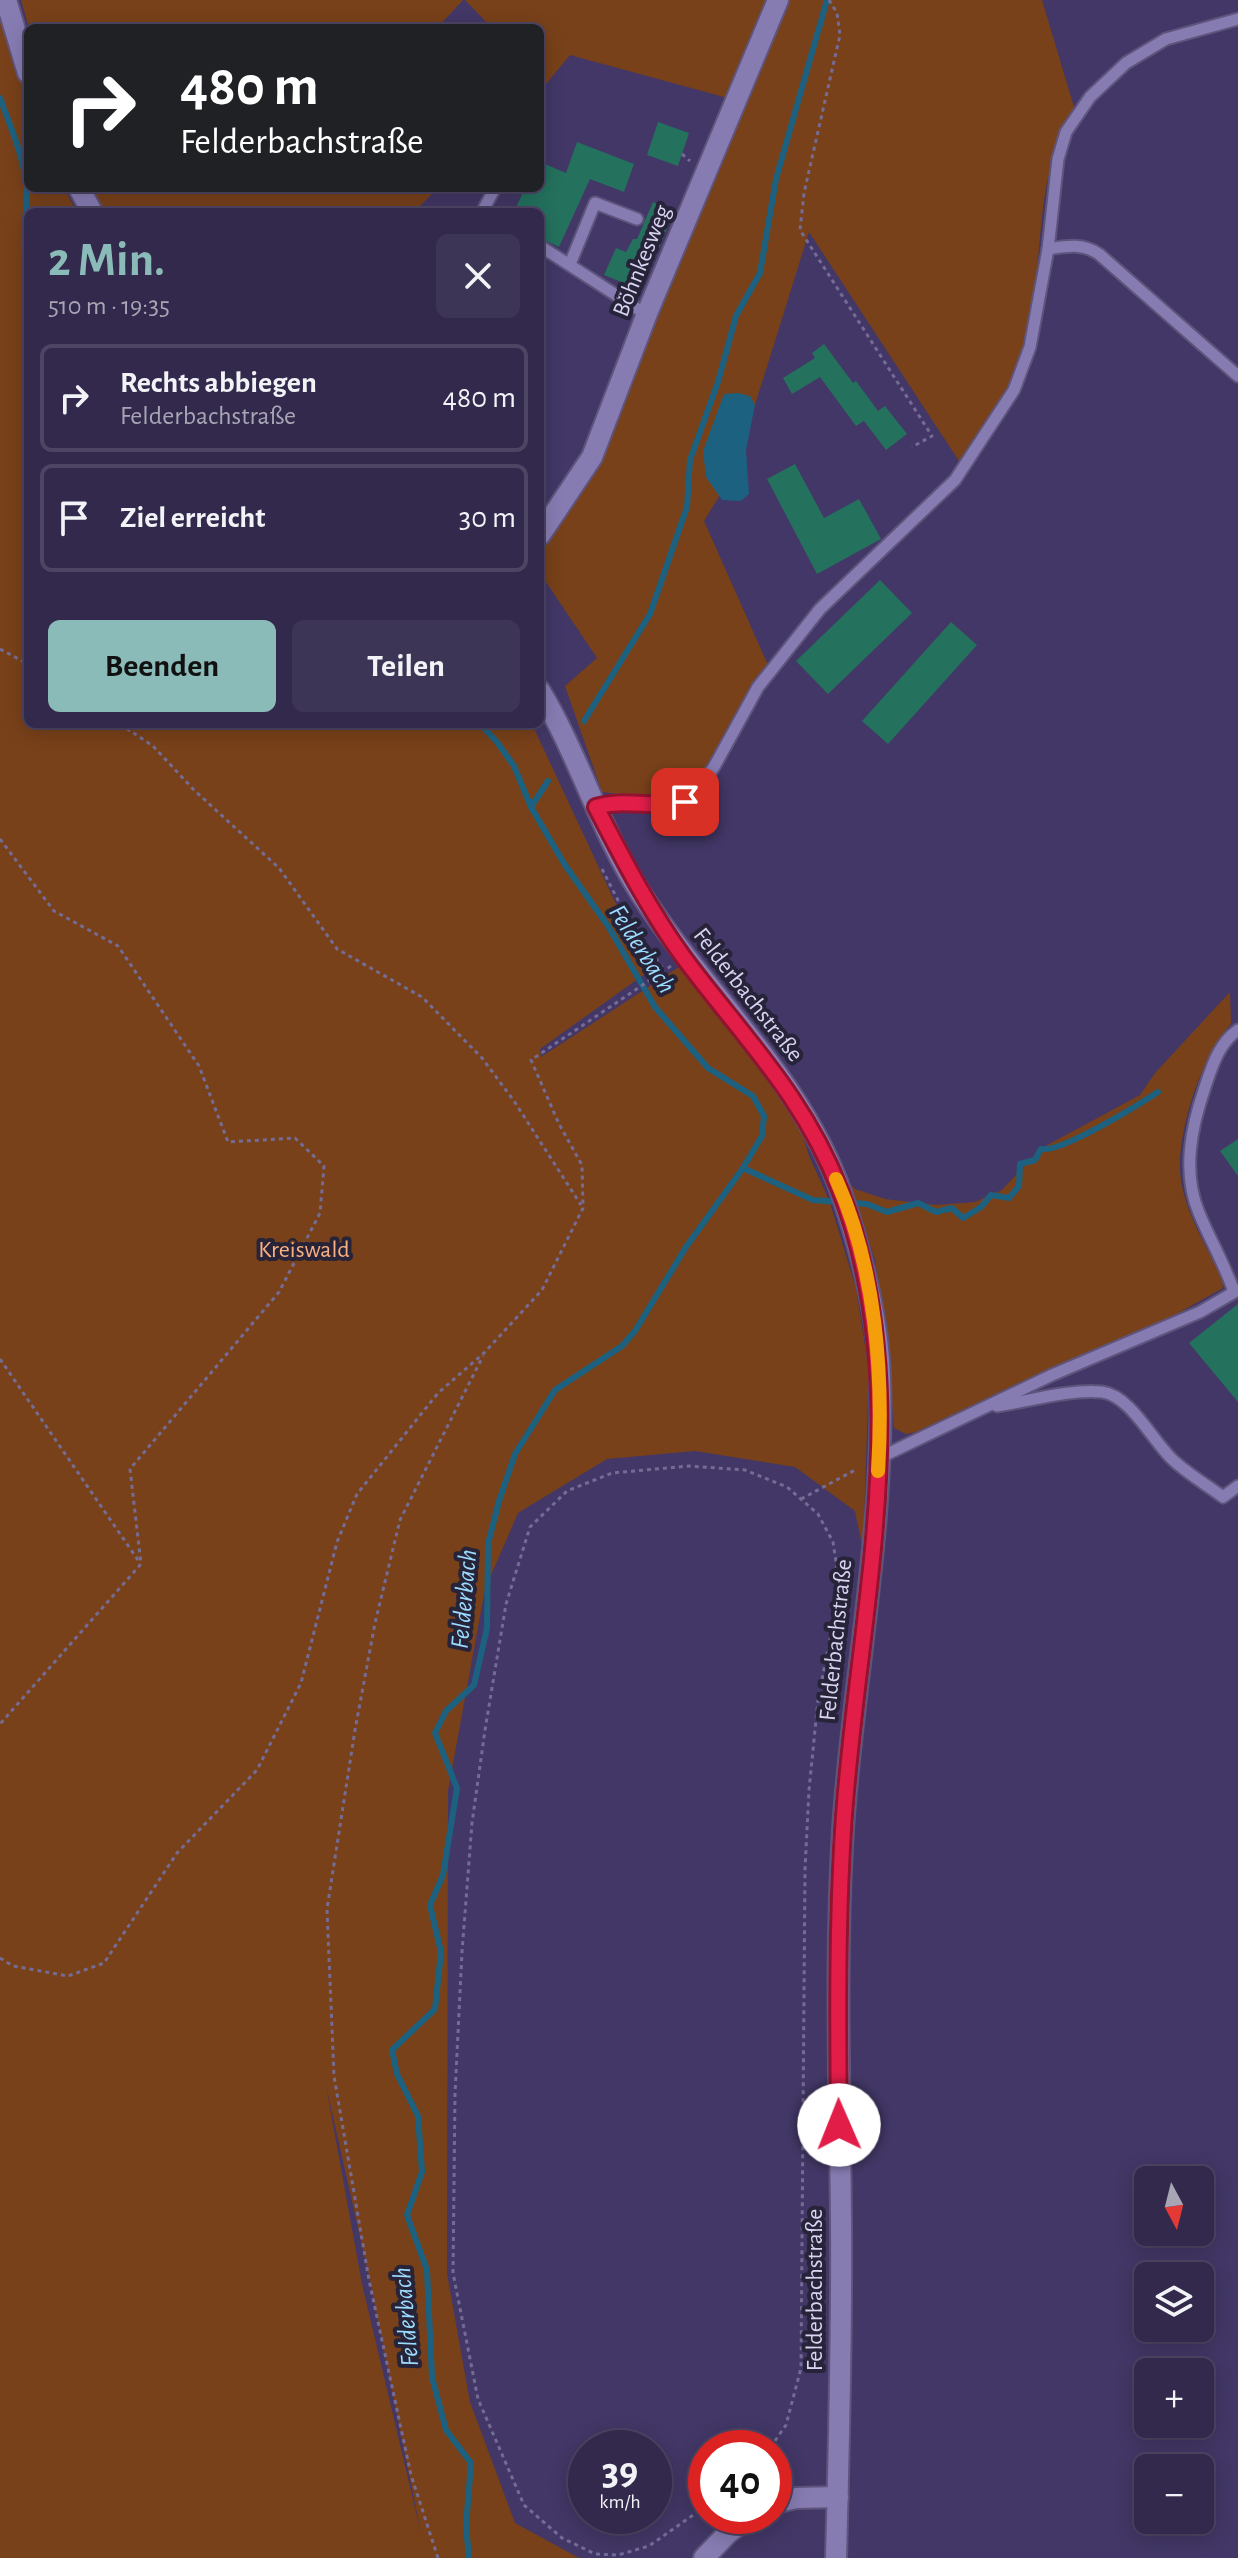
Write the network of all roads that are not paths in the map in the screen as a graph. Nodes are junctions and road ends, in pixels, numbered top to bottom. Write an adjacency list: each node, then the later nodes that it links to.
1 (6, 0): 4 (street)
2 (778, 0): 9 (street, Böhnkesweg)
3 (1238, 19): 7 (lane)
4 (24, 60)
5 (637, 219): 8 (lane)
6 (544, 248): 8 (lane)
7 (1048, 249): 10 (lane); 13 (lane)
8 (570, 264): 9 (lane)
9 (647, 315): 11 (street, Böhnkesweg)
10 (1238, 376)
11 (544, 529)
12 (544, 698): 13 (street, Felderbachstraße)
13 (596, 807): 17 (street, Felderbachstraße)
14 (1238, 1030): 15 (lane)
15 (1236, 1291): 16 (lane)
16 (980, 1409): 17 (lane); 18 (lane)
17 (879, 1458): 19 (street, Felderbachstraße)
18 (1238, 1486)
19 (838, 2497): 20 (street); 23 (street, Felderbachstraße)
20 (792, 2499)
21 (727, 2534): 22 (street)
22 (704, 2558)
23 (836, 2558)

